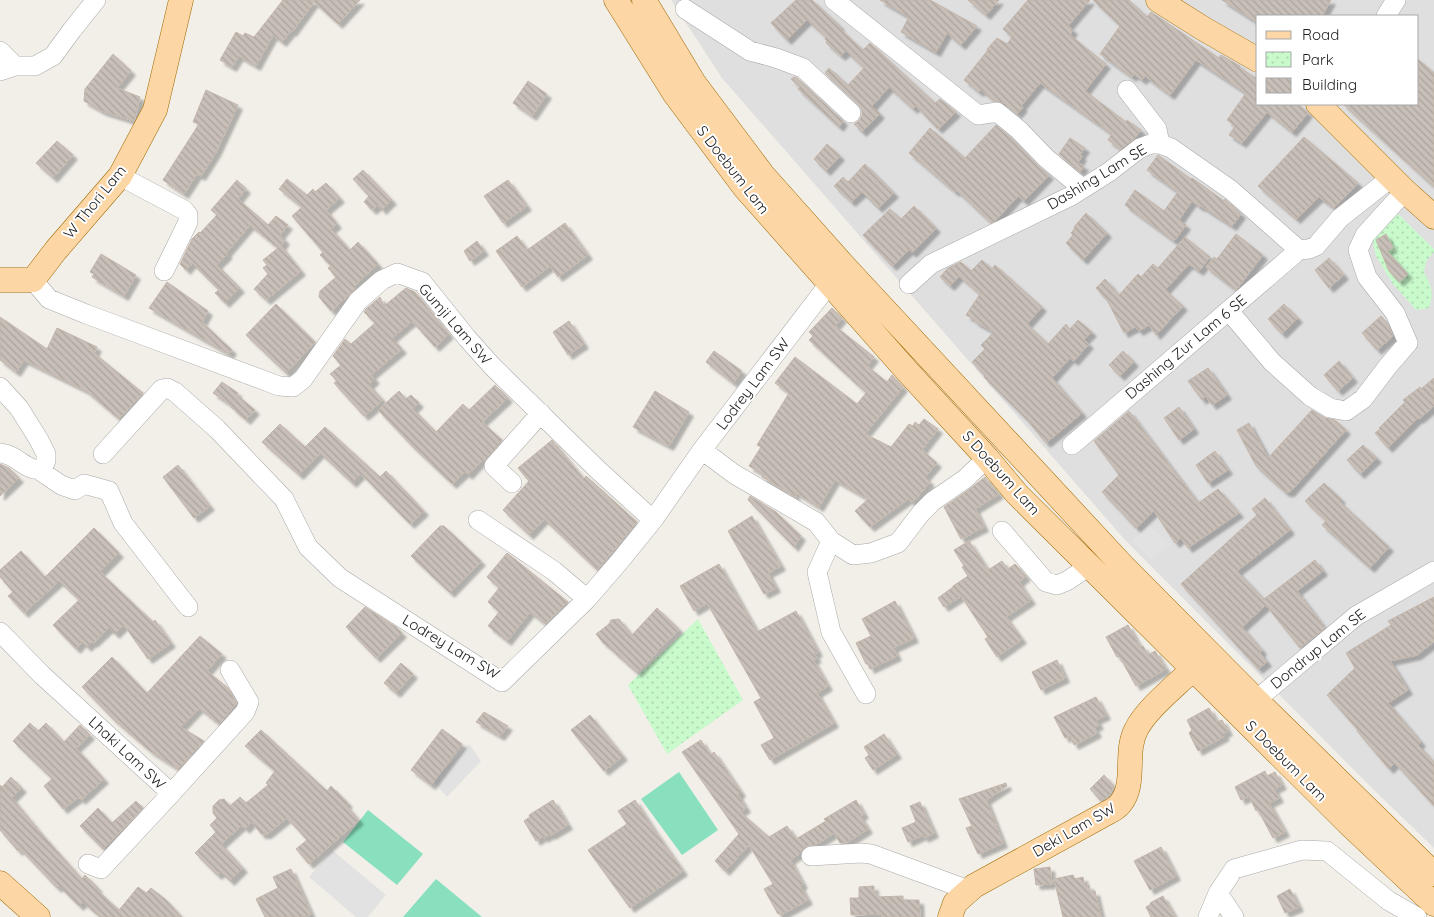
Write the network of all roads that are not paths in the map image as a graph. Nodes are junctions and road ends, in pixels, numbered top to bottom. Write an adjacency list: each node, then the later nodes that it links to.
1 (96, 0): 13 (street)
2 (180, 0): 18 (main road, W Thori Lam)
3 (616, 0): 26 (main road, S Doebum Lam)
4 (644, 0): 10 (main road, S Doebum Lam)
5 (834, 0): 20 (street)
6 (1158, 0): 12 (main road)
7 (1396, 0): 9 (street)
8 (688, 4): 10 (street); 16 (street)
9 (1387, 15)
10 (660, 28): 50 (main road, S Doebum Lam)
11 (0, 50): 13 (street)
12 (1256, 59)
13 (8, 69)
14 (1126, 90): 17 (street)
15 (1319, 105): 19 (main road)
16 (851, 113)
17 (1160, 144): 20 (street, Dashing Lam SE); 22 (street, Dashing Lam SE)
18 (120, 176): 23 (street); 25 (main road, W Thori Lam)
19 (1399, 184): 21 (main road); 22 (street); 28 (street)
20 (1082, 188): 27 (street, Dashing Lam SE)
21 (1434, 217)
22 (1299, 250): 28 (street, Dashing Zur Lam 6 SE)
23 (164, 271)
24 (0, 280): 25 (main road)
25 (33, 280): 30 (street, Gumji Lam SW)
26 (829, 284): 32 (street, Lodrey Lam SW); 35 (main road, S Doebum Lam)
27 (909, 284)
28 (1228, 311): 31 (street, Dashing Zur Lam 6 SE)
29 (0, 387): 36 (street)
30 (541, 413): 37 (street); 39 (street, Gumji Lam SW)
31 (1072, 445)
32 (702, 450): 39 (street, Lodrey Lam SW); 41 (street)
33 (0, 453): 36 (street)
34 (102, 454): 44 (street, Lodrey Lam SW)
35 (987, 458): 41 (street); 42 (main road, S Doebum Lam)
36 (39, 470): 45 (street)
37 (512, 484)
38 (478, 520): 44 (street)
39 (653, 520): 44 (street, Lodrey Lam SW)
40 (1002, 531): 42 (street)
41 (831, 541): 49 (street)
42 (1089, 566): 47 (main road, S Doebum Lam)
43 (1434, 571): 50 (street, Dondrup Lam SE)
44 (587, 599)
45 (188, 607)
46 (0, 632): 51 (street, Lhaki Lam SW)
47 (1194, 668): 56 (main road, Deki Lam SW); 58 (main road, S Doebum Lam)
48 (230, 670): 51 (street)
49 (866, 694)
50 (1256, 700): 54 (main road, S Doebum Lam)
51 (171, 793): 53 (street, Lhaki Lam SW)
52 (811, 856): 56 (street)
53 (88, 864)
54 (1434, 874)
55 (0, 883): 59 (main road)
56 (966, 892): 60 (main road, Deki Lam SW)
57 (1218, 893): 61 (street); 62 (street); 63 (street)
58 (1434, 905): 64 (street)
59 (38, 917)
60 (950, 917)
61 (1208, 917)
62 (1234, 917)
63 (1417, 917)
64 (1424, 917)

